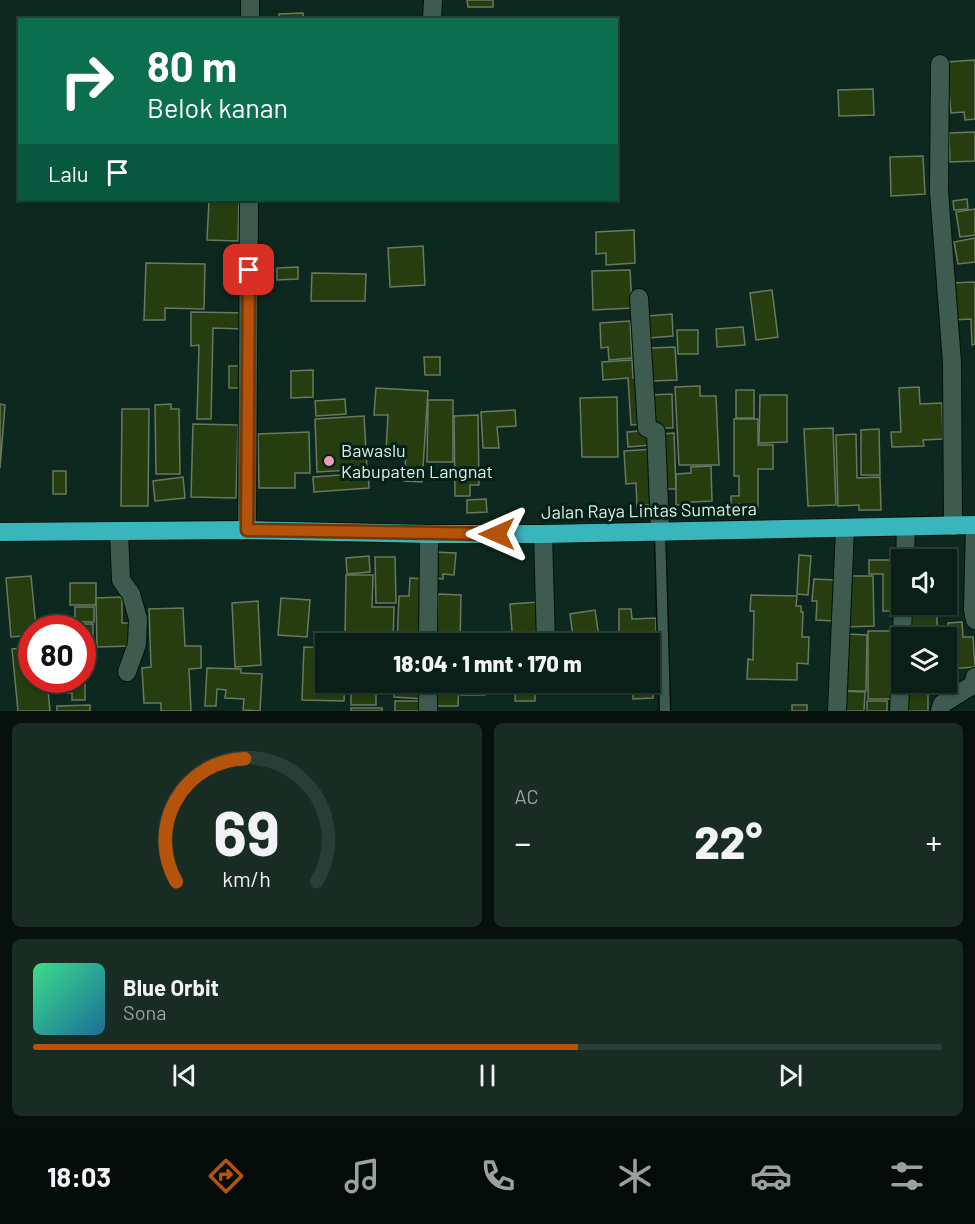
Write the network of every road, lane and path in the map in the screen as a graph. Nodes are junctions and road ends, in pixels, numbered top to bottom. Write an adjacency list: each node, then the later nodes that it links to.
1 (250, 0): 3 (street)
2 (433, 0): 4 (street)
3 (250, 18)
4 (432, 18)
5 (940, 64): 9 (street)
6 (249, 201): 12 (street)
7 (639, 298): 13 (street)
8 (975, 525): 9 (highway, Jalan Raya Lintas Sumatera); 19 (street)
9 (953, 526): 10 (highway, Jalan Raya Lintas Sumatera)
10 (906, 527): 11 (highway, Jalan Raya Lintas Sumatera); 18 (street)
11 (845, 528): 13 (highway, Jalan Raya Lintas Sumatera); 28 (street)
12 (247, 530): 15 (highway, Jalan Raya Lintas Sumatera); 16 (highway, Jalan Raya Lintas Sumatera)
13 (660, 530): 17 (highway, Jalan Raya Lintas Sumatera); 27 (lane)
14 (0, 532): 15 (highway, Jalan Raya Lintas Sumatera)
15 (120, 532): 22 (street)
16 (429, 534): 17 (highway, Jalan Raya Lintas Sumatera); 20 (street)
17 (543, 534): 21 (street)
18 (905, 549)
19 (975, 620)
20 (428, 633)
21 (546, 633)
22 (127, 672)
23 (975, 677): 30 (street)
24 (428, 693): 26 (street)
25 (900, 693): 29 (street)
26 (428, 711)
27 (664, 711)
28 (837, 711)
29 (899, 711)
30 (940, 711)

